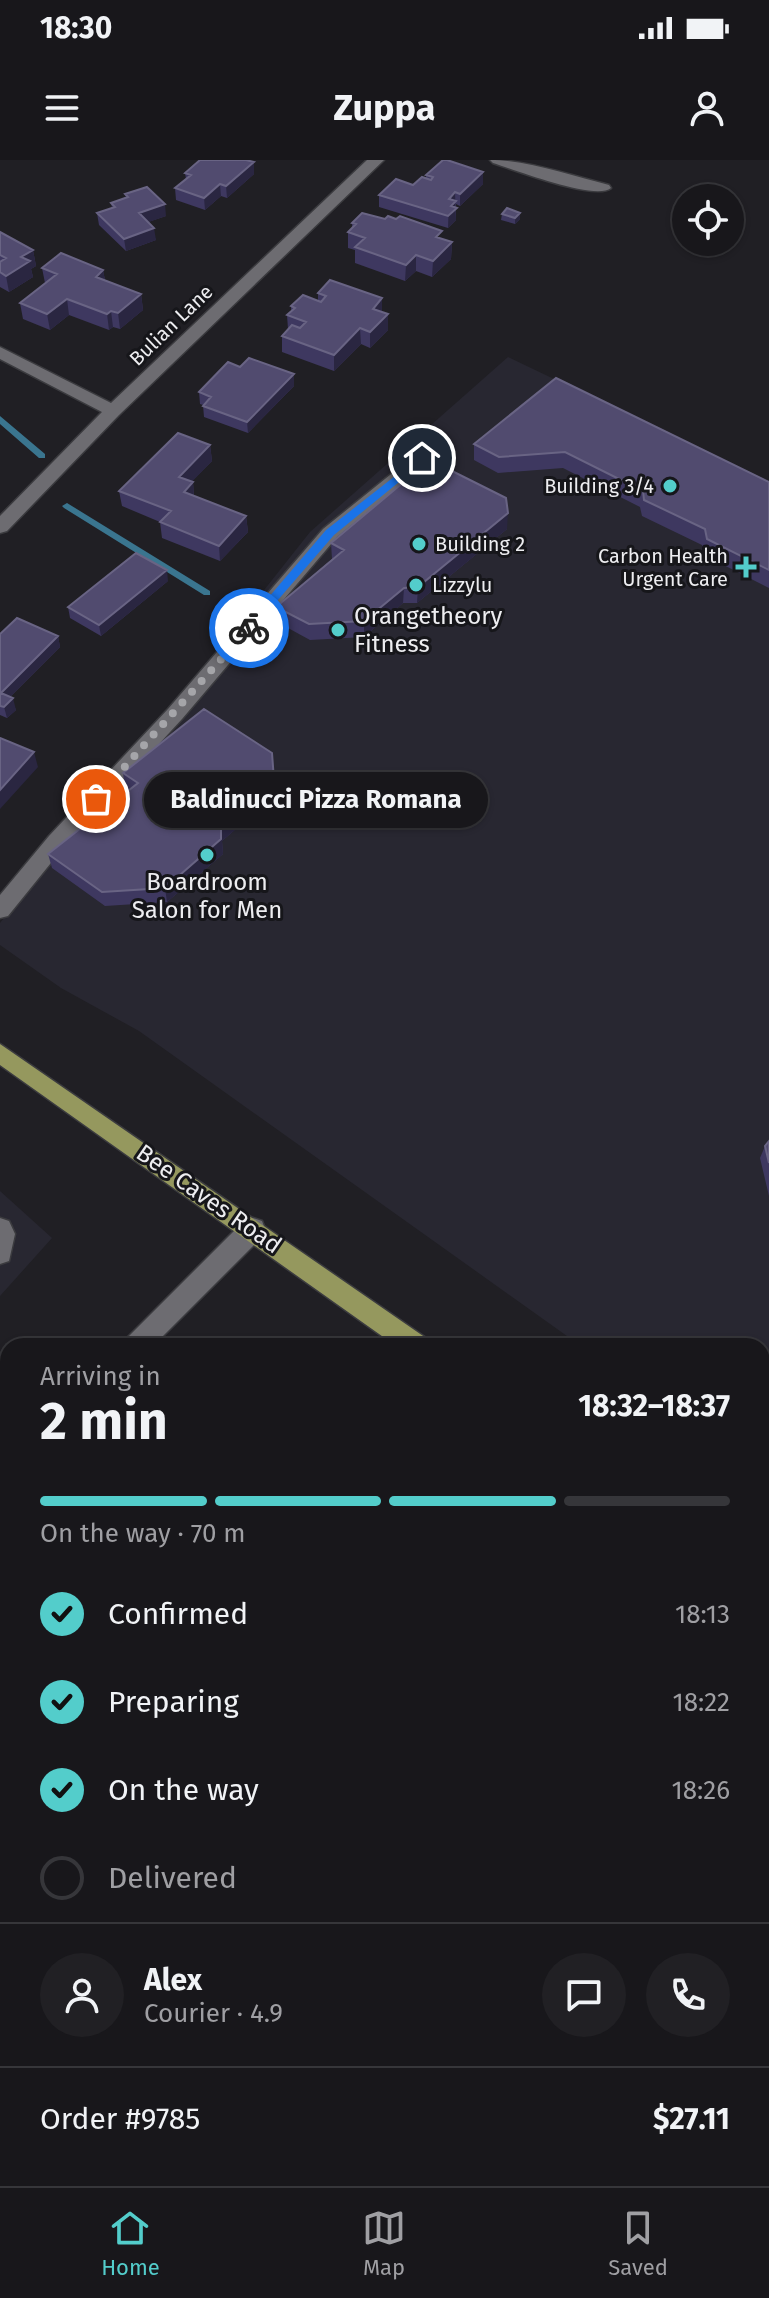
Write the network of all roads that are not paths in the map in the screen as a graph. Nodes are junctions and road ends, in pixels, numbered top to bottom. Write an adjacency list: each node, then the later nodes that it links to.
1 (376, 160): 5 (street, Bulian Lane)
2 (498, 160): 3 (street)
3 (603, 188)
4 (0, 352): 5 (street)
5 (113, 411): 7 (street, Bulian Lane)
6 (422, 458): 8 (street)
7 (0, 527)
8 (0, 910)
9 (0, 1053): 11 (main road, Bee Caves Road)
10 (0, 1229): 12 (street)
11 (253, 1229): 13 (street); 14 (main road, Bee Caves Road)
12 (0, 1253)
13 (144, 1338)
14 (406, 1338)

